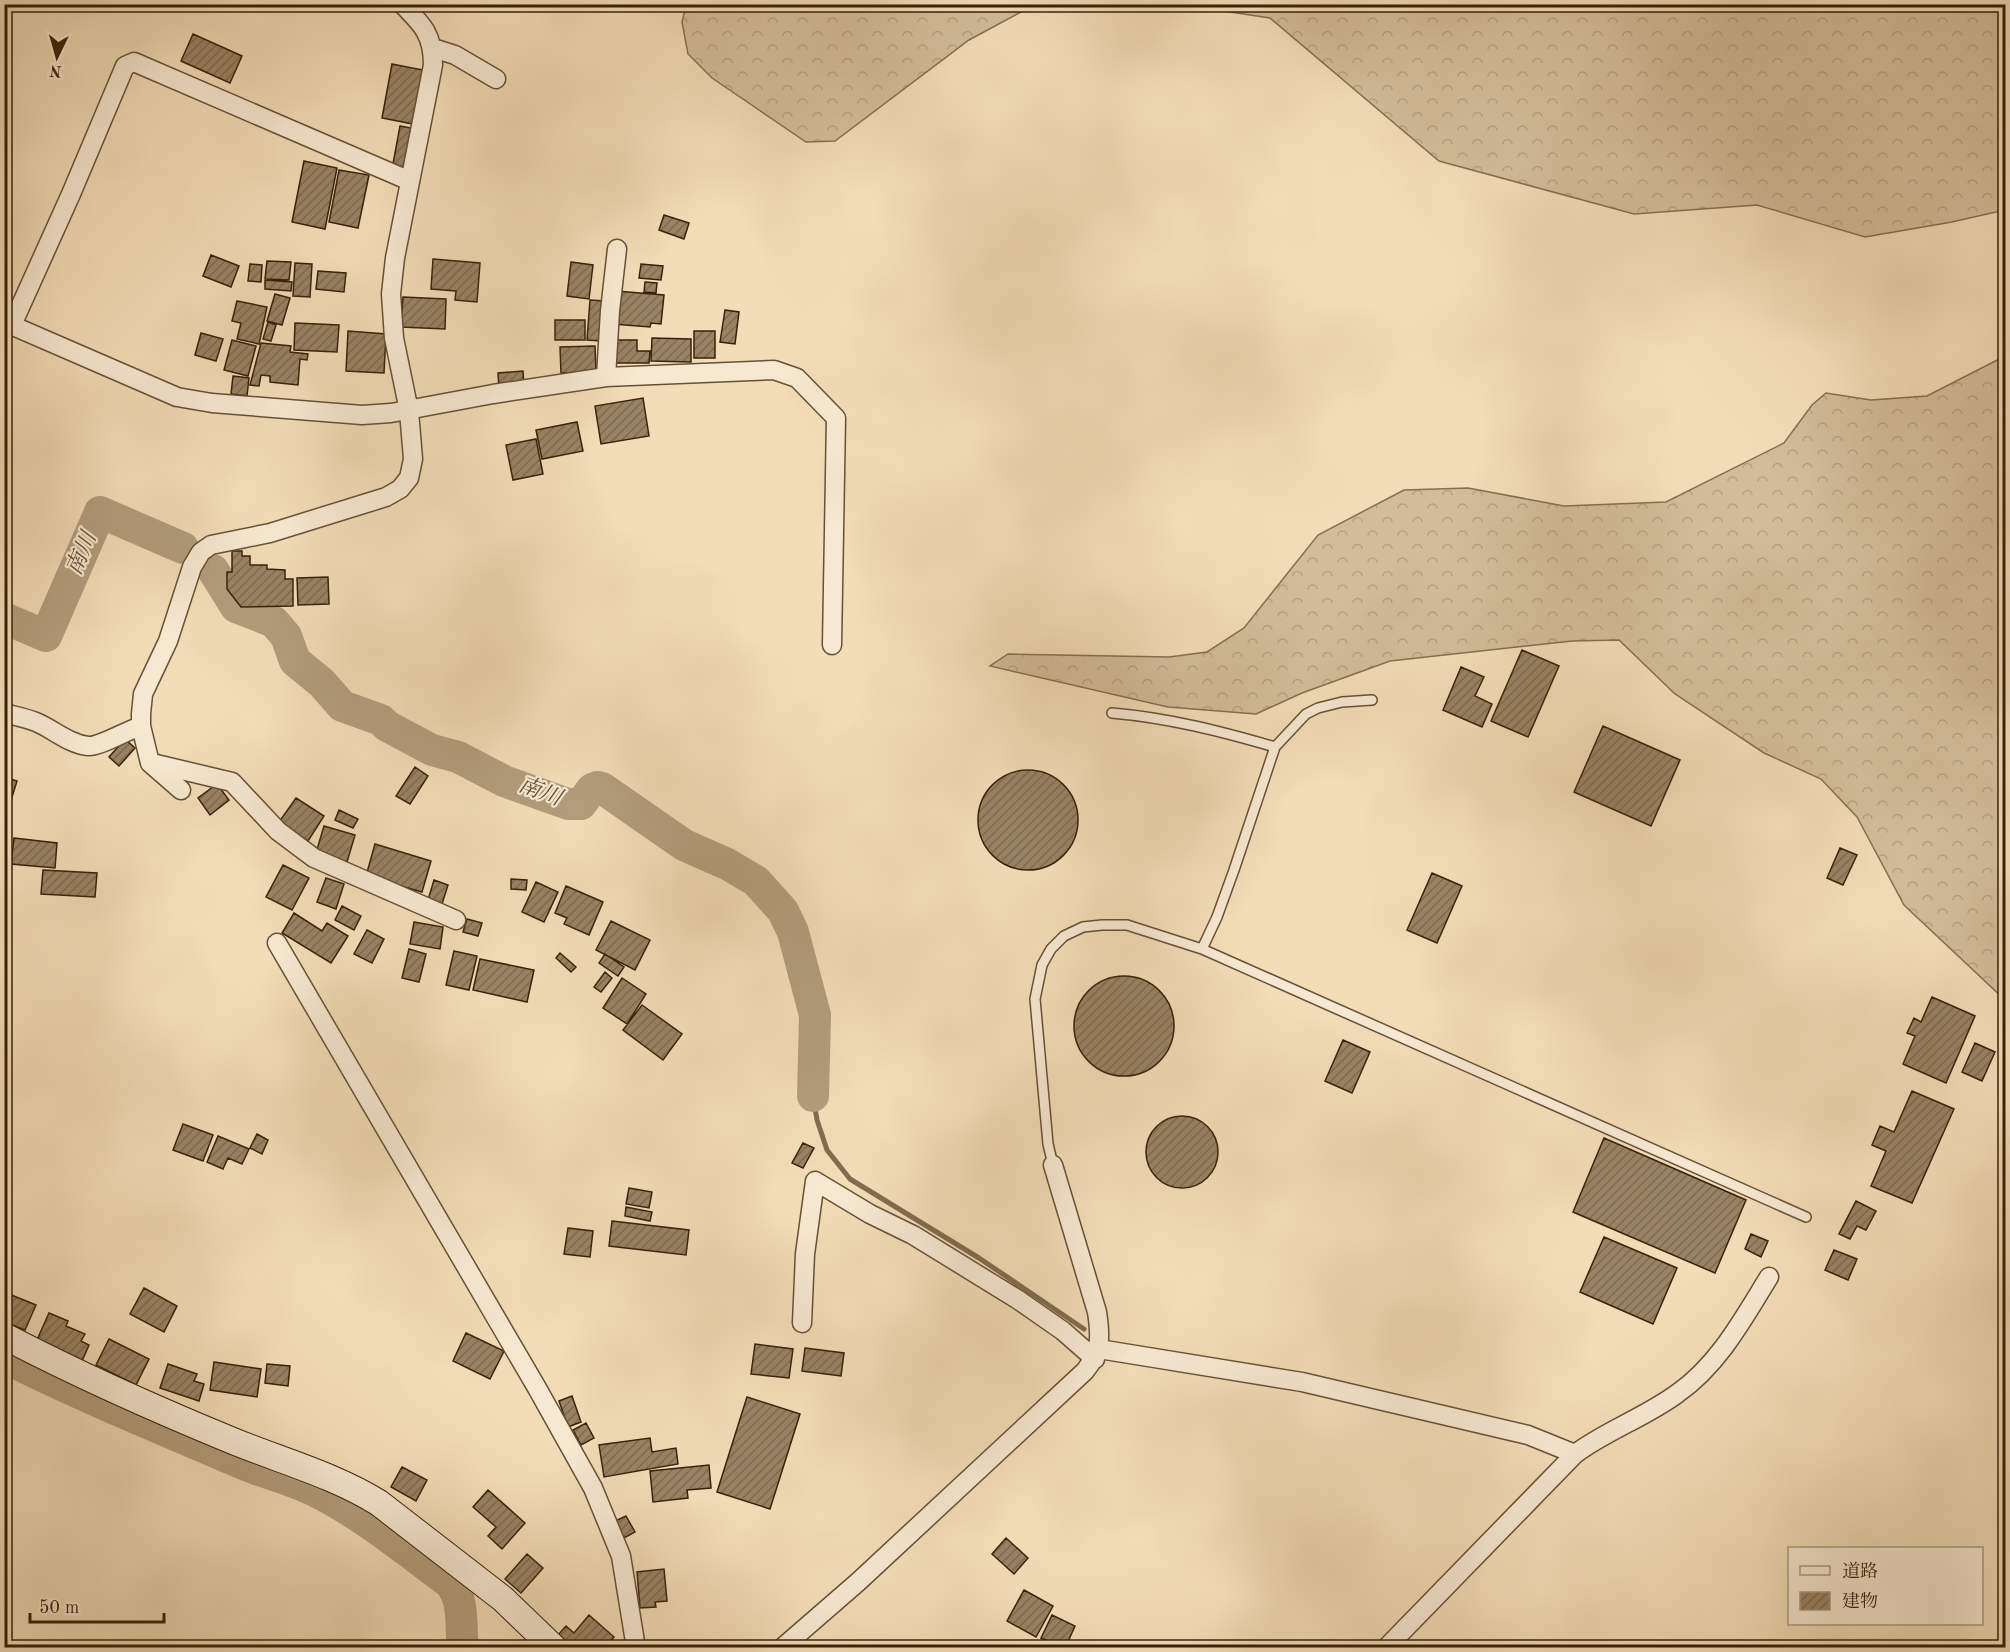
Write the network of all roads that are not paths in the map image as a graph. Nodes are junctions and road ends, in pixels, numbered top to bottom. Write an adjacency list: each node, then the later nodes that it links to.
1 (402, 4): 2 (street)
2 (433, 48): 3 (street); 4 (street)
3 (496, 79)
4 (410, 181): 6 (street); 8 (street)
5 (617, 249): 7 (street)
6 (8, 324): 8 (street)
7 (606, 377): 8 (street); 9 (street)
8 (409, 411): 13 (street)
9 (832, 645)
10 (1372, 700): 14 (lane)
11 (4, 713): 13 (street)
12 (1112, 713): 14 (lane)
13 (141, 726): 15 (street)
14 (1275, 747): 19 (lane)
15 (150, 763): 16 (street); 17 (street)
16 (181, 790)
17 (456, 920)
18 (277, 943): 28 (street)
19 (1202, 949): 20 (lane); 21 (lane)
20 (1053, 1165): 25 (street)
21 (1806, 1217)
22 (1769, 1277): 26 (street)
23 (802, 1323): 25 (street)
24 (4, 1336): 27 (street)
25 (1097, 1354): 26 (street); 29 (street)
26 (1575, 1454): 30 (street)
27 (554, 1647)
28 (636, 1647)
29 (782, 1647)
30 (1386, 1647)

